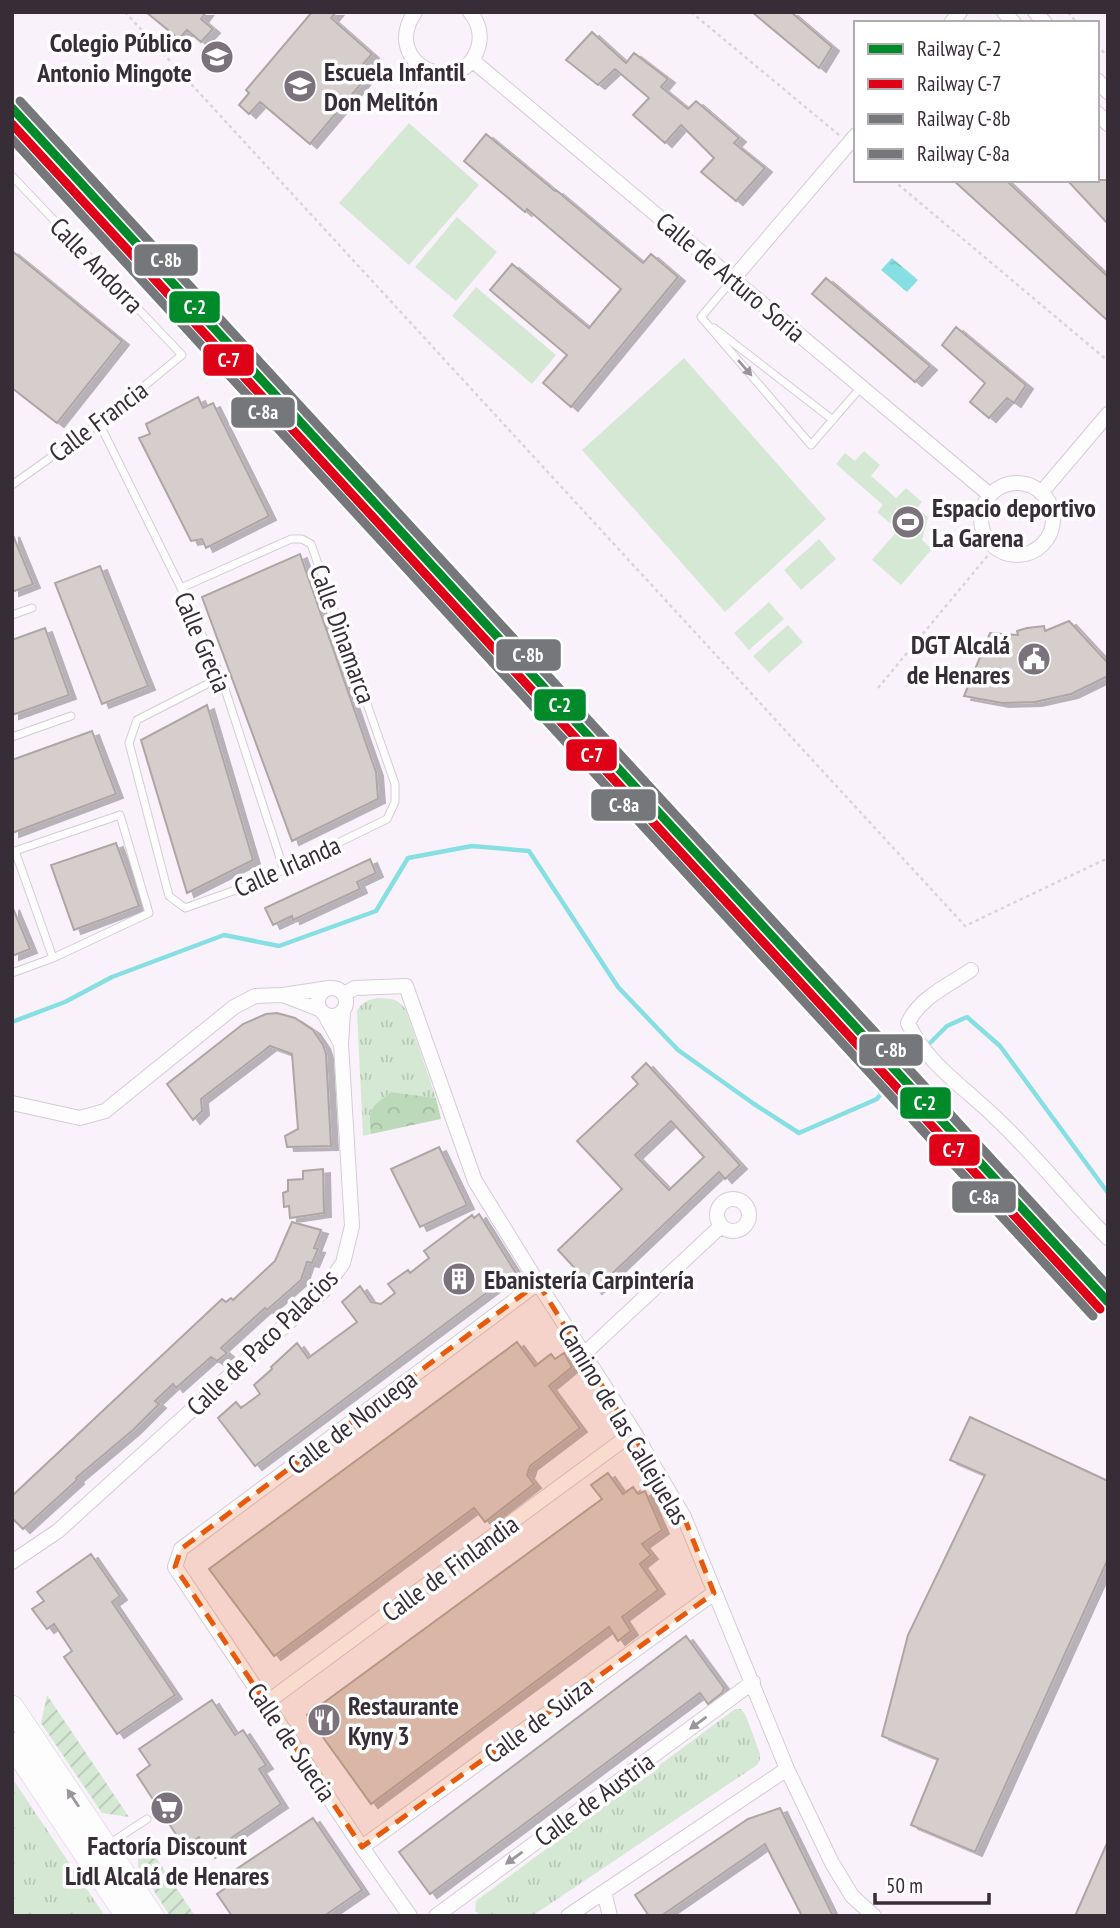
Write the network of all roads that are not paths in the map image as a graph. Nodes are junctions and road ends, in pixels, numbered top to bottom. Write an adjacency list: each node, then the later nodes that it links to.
1 (414, 12): 3 (street)
2 (470, 12): 3 (street)
3 (472, 60): 6 (street, Calle de Arturo Soria)
4 (852, 139): 6 (street)
5 (12, 176): 8 (lane, Calle Andorra)
6 (733, 279): 7 (lane); 9 (street, Calle de Arturo Soria)
7 (701, 317): 11 (lane); 11 (lane, one-way to 11)
8 (182, 355): 12 (lane, Calle Francia)
9 (861, 387): 11 (lane); 15 (street, Calle de Arturo Soria)
10 (1108, 414): 14 (street)
11 (833, 420)
12 (99, 424): 13 (lane, Calle Francia); 16 (lane, Calle Grecia)
13 (12, 485)
14 (1041, 493): 15 (street); 15 (street)
15 (990, 495)
16 (181, 588): 19 (lane, Calle Grecia); 22 (lane, Calle Dinamarca)
17 (32, 608): 18 (lane)
18 (12, 615)
19 (221, 677): 24 (lane, Calle Grecia); 24 (lane, Calle Irlanda)
20 (71, 716): 21 (lane)
21 (12, 737)
22 (387, 819): 24 (lane, Calle Irlanda)
23 (13, 852): 25 (lane); 25 (lane)
24 (284, 870)
25 (54, 958): 27 (lane)
26 (971, 970): 35 (street)
27 (12, 973)
28 (337, 991): 29 (street); 30 (street); 31 (street, Calle de Paco Palacios); 36 (street, Camino de las Callejuelas)
29 (283, 995): 30 (street); 33 (street)
30 (322, 1012): 31 (street); 32 (street)
31 (343, 1012): 32 (street, Calle de Paco Palacios)
32 (341, 1044): 39 (street, Calle de Paco Palacios)
33 (12, 1103)
34 (721, 1226): 37 (street)
35 (1108, 1238)
36 (538, 1283): 37 (street, Camino de las Callejuelas); 40 (street, Calle de Noruega)
37 (584, 1354): 38 (street, Camino de las Callejuelas)
38 (634, 1433): 41 (street, Camino de las Callejuelas); 43 (street, Calle de Finlandia)
39 (12, 1562)
40 (175, 1567): 43 (street, Calle de Suecia)
41 (714, 1593): 42 (street, Camino de las Callejuelas); 49 (street, Calle de Suiza)
42 (752, 1682): 46 (street, Camino de las Callejuelas); 54 (street, Calle de Austria, one-way to 54)
43 (266, 1703): 49 (street, Calle de Suecia)
44 (12, 1707): 48 (main road, one-way to 44)
45 (12, 1744): 51 (main road)
46 (787, 1769): 50 (street); 57 (street, Camino de las Callejuelas)
47 (147, 1819): 48 (lane)
48 (106, 1846): 52 (main road)
49 (362, 1847): 53 (street, Calle de Suecia)
50 (604, 1892): 55 (street); 56 (street)
51 (127, 1916)
52 (152, 1916)
53 (410, 1916)
54 (436, 1916)
55 (568, 1916)
56 (610, 1916)
57 (874, 1916)

